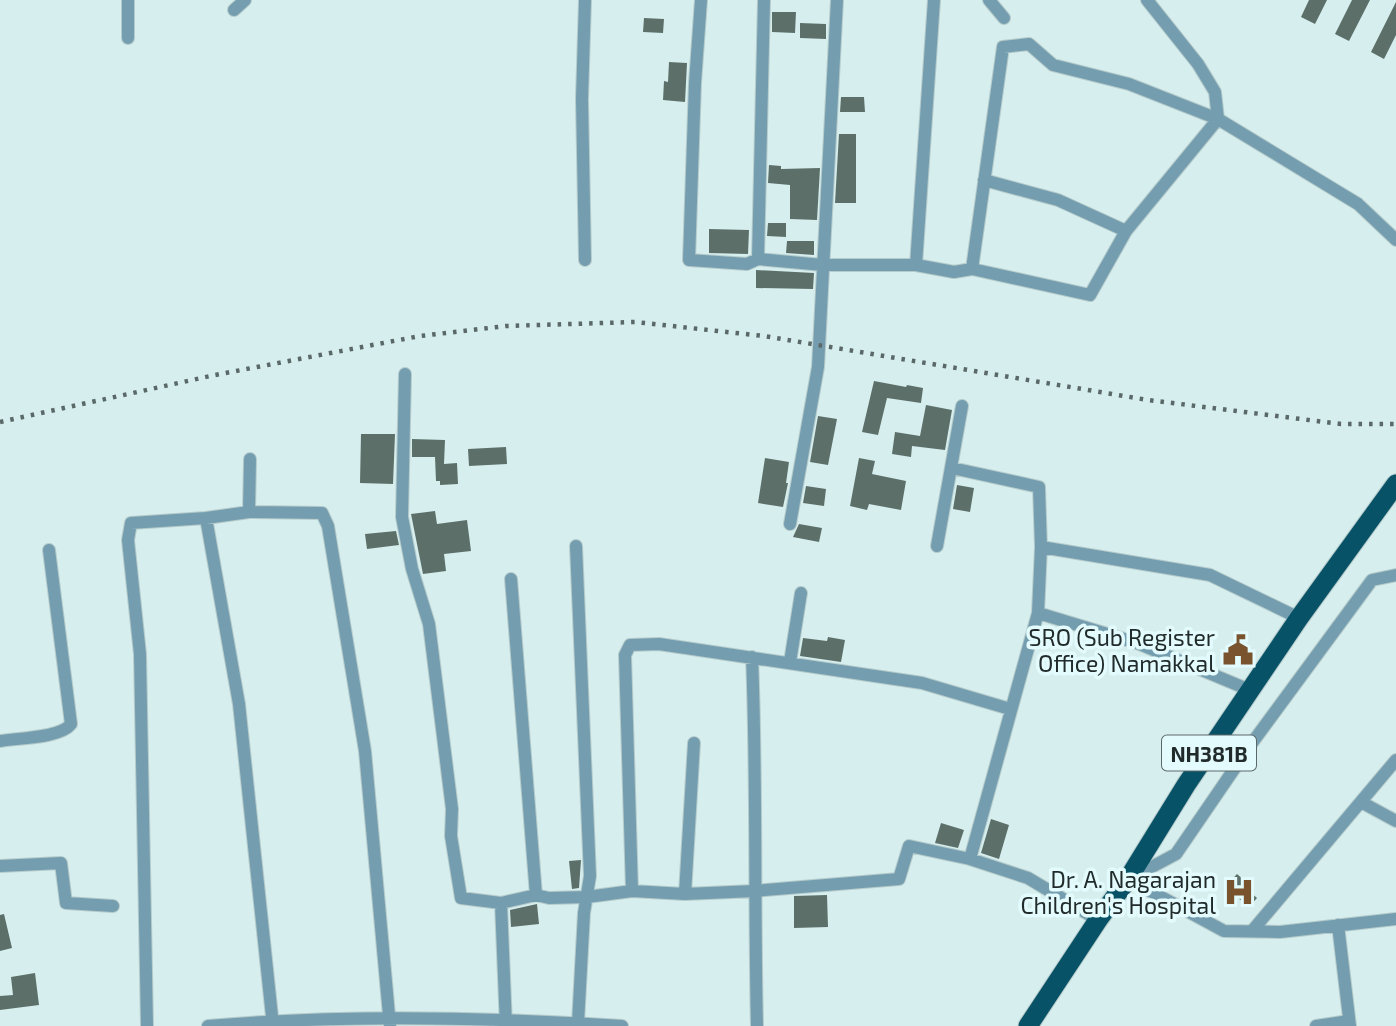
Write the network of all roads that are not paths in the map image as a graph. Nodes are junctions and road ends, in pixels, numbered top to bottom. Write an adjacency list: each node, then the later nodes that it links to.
1 (128, 0): 12 (street)
2 (244, 0): 10 (street)
3 (585, 0): 18 (street)
4 (701, 0): 17 (street)
5 (764, 0): 17 (street)
6 (837, 0): 19 (street)
7 (934, 0): 20 (street)
8 (989, 0): 11 (street)
9 (1147, 0): 13 (street)
10 (234, 10)
11 (1004, 18)
12 (128, 38)
13 (1218, 119): 14 (street); 15 (street); 16 (street)
14 (984, 180): 15 (street); 21 (street)
15 (1126, 231): 21 (street)
16 (1396, 240)
17 (758, 259): 19 (street)
18 (585, 260)
19 (823, 265): 20 (street); 29 (street)
20 (916, 265): 21 (street)
21 (972, 269)
22 (405, 374): 56 (street)
23 (962, 406): 25 (street)
24 (250, 459): 27 (street)
25 (952, 468): 31 (street); 32 (street)
26 (1396, 484): 38 (highway, NH381B)
27 (249, 512): 28 (street); 64 (street)
28 (206, 518): 63 (street); 67 (street)
29 (790, 524)
30 (576, 546): 55 (street)
31 (937, 546)
32 (1041, 547): 37 (street); 38 (street)
33 (49, 550): 43 (street)
34 (1396, 575): 50 (street)
35 (511, 579): 54 (street)
36 (801, 593): 40 (street)
37 (1038, 613): 41 (street); 42 (street)
38 (1299, 618): 41 (highway, NH381B)
39 (752, 657): 40 (street); 51 (street); 52 (street)
40 (790, 662): 42 (street)
41 (1252, 691): 50 (highway, NH381B)
42 (1010, 709): 48 (street)
43 (0, 738)
44 (694, 743): 53 (street)
45 (1396, 760): 46 (street)
46 (1361, 802): 47 (street); 61 (street)
47 (1396, 821)
48 (970, 859): 52 (street); 59 (street)
49 (0, 866): 57 (street)
50 (1128, 879): 59 (highway, NH381B); 61 (street)
51 (632, 891): 53 (street); 55 (street)
52 (754, 891): 53 (street); 70 (street)
53 (685, 894)
54 (536, 895): 55 (street); 56 (street)
55 (587, 897): 65 (street)
56 (501, 903): 62 (street)
57 (113, 906)
58 (1396, 919): 60 (street)
59 (1098, 920): 71 (highway, NH381B)
60 (1338, 925): 61 (street); 66 (street)
61 (1252, 931)
62 (507, 1022): 64 (street); 65 (street)
63 (273, 1023): 64 (street); 68 (street)
64 (390, 1023)
65 (578, 1023): 69 (street)
66 (1350, 1024): 72 (street)
67 (147, 1026)
68 (208, 1026)
69 (622, 1026)
70 (757, 1026)
71 (1028, 1026)
72 (1316, 1026)

